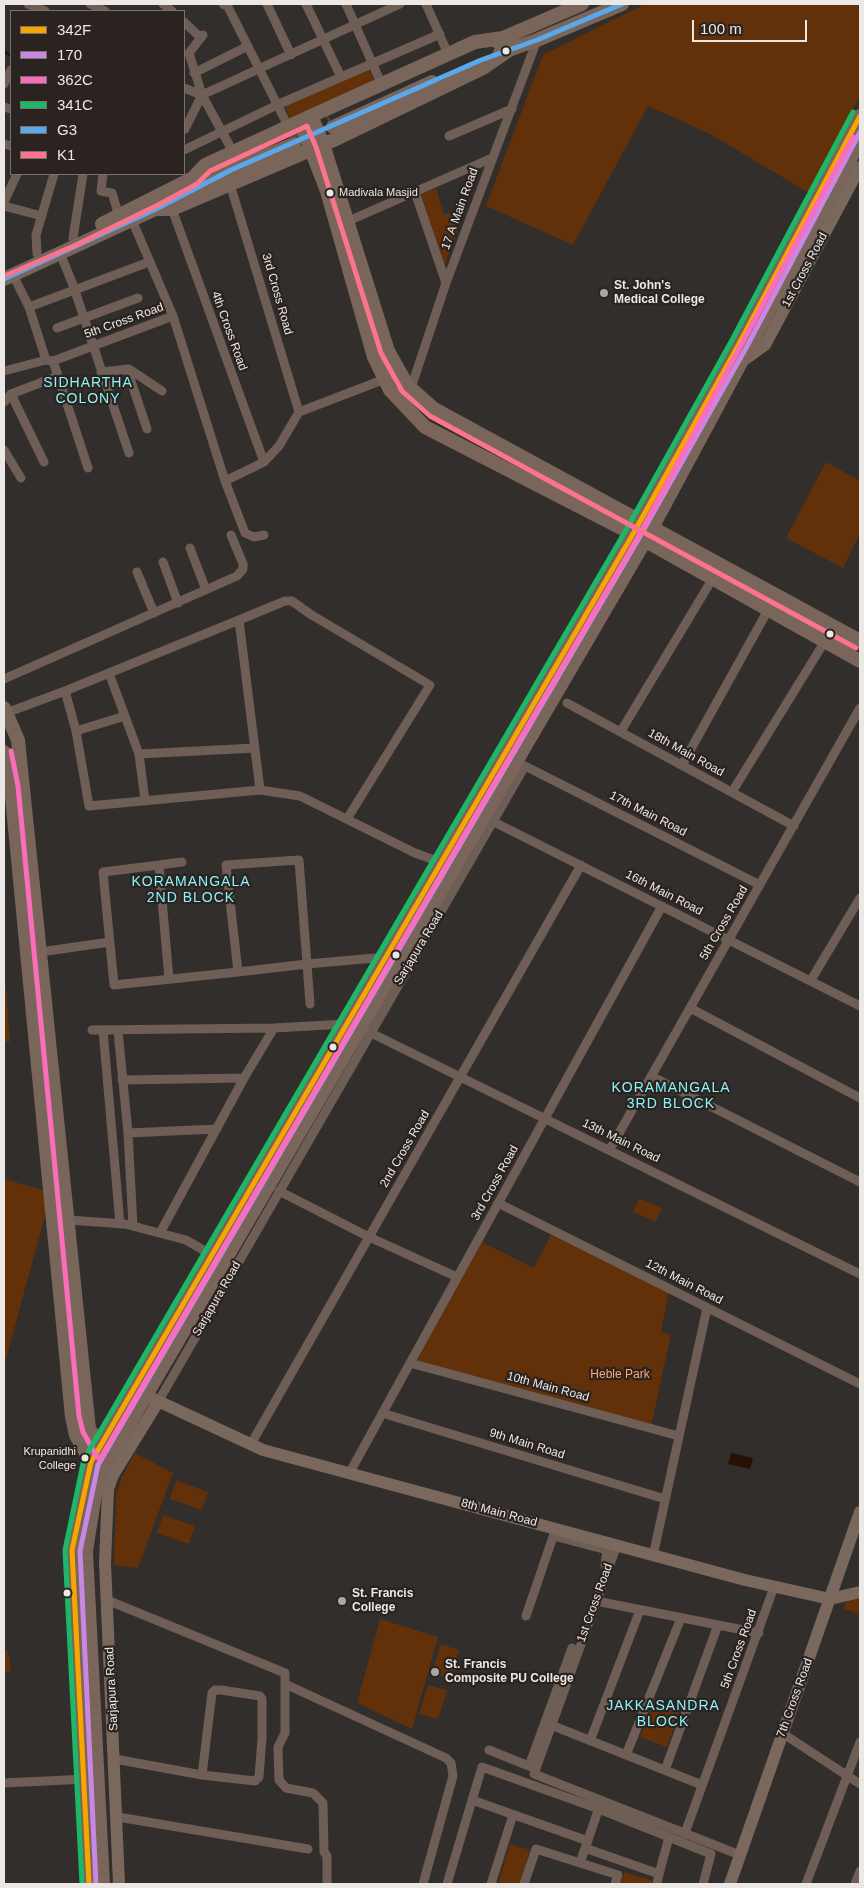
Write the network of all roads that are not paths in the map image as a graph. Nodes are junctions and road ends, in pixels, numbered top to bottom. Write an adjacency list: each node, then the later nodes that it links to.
1 (90, 4): 11 (street)
2 (267, 4): 21 (street)
3 (306, 4): 15 (street)
4 (346, 4): 13 (street)
5 (400, 4): 10 (street)
6 (426, 4): 14 (street)
7 (582, 4): 17 (main road)
8 (622, 4): 16 (main road)
9 (228, 5): 18 (street)
10 (388, 6): 13 (street)
11 (103, 10)
12 (185, 23): 19 (street)
13 (356, 25): 15 (street); 22 (street)
14 (440, 34): 20 (street); 22 (street)
15 (324, 40): 21 (street); 26 (street)
16 (538, 40): 17 (main road); 32 (street, 17 A Main Road)
17 (506, 44): 20 (main road); 34 (main road); 40 (main road)
18 (248, 46): 23 (street); 25 (street)
19 (186, 52): 25 (street)
20 (448, 54): 28 (main road)
21 (291, 55): 23 (street)
22 (372, 63): 26 (street); 28 (street)
23 (260, 68): 30 (street); 31 (street)
24 (10, 72): 27 (street)
25 (194, 73): 30 (street)
26 (341, 77): 31 (street)
27 (4, 84)
28 (382, 85): 36 (main road)
29 (185, 88): 30 (street)
30 (202, 95): 35 (street); 37 (street)
31 (277, 105): 36 (street); 37 (street)
32 (512, 109): 38 (street); 43 (street, 17 A Main Road)
33 (860, 116): 95 (main road, Sarjapura Road)
34 (331, 122)
35 (185, 128)
36 (296, 128): 40 (main road); 42 (main road); 49 (main road); 54 (main road)
37 (222, 132): 41 (street); 42 (street)
38 (449, 136)
39 (860, 141): 74 (main road, Sarjapura Road)
40 (317, 146): 50 (main road); 59 (main road); 80 (main road)
41 (185, 150)
42 (233, 152): 49 (main road)
43 (492, 158): 51 (street); 65 (street, 17 A Main Road)
44 (860, 167): 74 (street, 1st Cross Road)
45 (17, 175): 52 (street)
46 (54, 175): 56 (street)
47 (83, 175): 60 (street)
48 (103, 175): 57 (street)
49 (193, 178): 57 (main road)
50 (230, 184): 55 (main road); 86 (street, 3rd Cross Road)
51 (415, 192): 59 (street); 65 (street)
52 (4, 202)
53 (4, 206): 56 (street)
54 (156, 209): 55 (main road); 58 (main road)
55 (172, 209): 91 (street, 4th Cross Road)
56 (42, 216): 62 (street)
57 (118, 216): 60 (main road)
58 (132, 220): 61 (main road); 63 (street)
59 (346, 222): 77 (main road)
60 (73, 238): 62 (main road)
61 (60, 253): 64 (main road); 66 (street)
62 (36, 254): 64 (main road)
63 (149, 262): 66 (street); 69 (street)
64 (7, 274): 68 (street)
65 (446, 283): 81 (street, 17 A Main Road)
66 (75, 292): 68 (street); 70 (street)
67 (138, 298): 70 (street)
68 (29, 307): 73 (street)
69 (173, 316): 72 (street, 5th Cross Road); 94 (street, 5th Cross Road)
70 (84, 318): 71 (street); 72 (street)
71 (57, 328)
72 (93, 345): 73 (street, 5th Cross Road); 78 (street)
73 (49, 360): 76 (street, 5th Cross Road); 79 (street)
74 (740, 364): 95 (main road, Sarjapura Road)
75 (127, 369): 78 (street); 82 (street); 87 (street)
76 (4, 371)
77 (400, 371): 80 (street); 81 (main road)
78 (101, 372): 89 (street)
79 (58, 376): 83 (street); 92 (street)
80 (384, 379): 84 (main road); 86 (street)
81 (411, 388): 84 (street); 95 (main road)
82 (162, 390)
83 (11, 394): 85 (street); 90 (street)
84 (398, 400): 98 (main road)
85 (4, 402)
86 (299, 412): 91 (street)
87 (147, 429)
88 (4, 450): 93 (street)
89 (129, 453)
90 (44, 462)
91 (264, 462): 94 (street)
92 (88, 468)
93 (21, 478)
94 (225, 481): 97 (street, 5th Cross Road)
95 (645, 524): 98 (main road, Sarjapura Road); 109 (main road)
96 (231, 535): 103 (street)
97 (264, 535)
98 (639, 537): 102 (main road); 114 (main road, Sarjapura Road); 132 (main road, Sarjapura Road)
99 (190, 548): 103 (street)
100 (163, 562): 104 (street)
101 (137, 572): 106 (street)
102 (713, 578): 105 (main road); 119 (street)
103 (206, 590): 104 (street)
104 (178, 603): 106 (street)
105 (768, 610): 108 (main road); 123 (street)
106 (154, 613): 112 (street)
107 (239, 620): 111 (street); 120 (street); 128 (street)
108 (825, 641): 110 (main road); 126 (street)
109 (860, 641)
110 (860, 661)
111 (109, 673): 113 (street); 117 (street)
112 (4, 679)
113 (65, 691): 116 (street); 118 (street)
114 (554, 695): 119 (street, 18th Main Road); 129 (main road, Sarjapura Road)
115 (860, 708): 130 (street, 5th Cross Road)
116 (5, 710): 135 (main road)
117 (125, 716): 118 (street); 122 (street)
118 (76, 730): 127 (street)
119 (620, 732): 123 (street, 18th Main Road)
120 (254, 748): 122 (street); 125 (street)
121 (4, 752): 135 (main road)
122 (139, 754): 127 (street)
123 (682, 765): 126 (street, 18th Main Road)
124 (525, 766): 129 (street, Sarjapura Road); 136 (street, 17th Main Road)
125 (260, 790): 127 (street); 128 (street)
126 (732, 792): 130 (street, 18th Main Road)
127 (145, 801)
128 (347, 819): 132 (street)
129 (488, 820): 134 (street, 16th Main Road); 151 (main road, Sarjapura Road)
130 (794, 826): 136 (street, 5th Cross Road)
131 (182, 862): 133 (street)
132 (440, 862): 142 (main road, Sarjapura Road)
133 (158, 865): 140 (street); 145 (street)
134 (581, 866): 138 (street, 16th Main Road); 155 (street, 2nd Cross Road)
135 (25, 874): 141 (main road); 185 (main road)
136 (760, 885): 139 (street, 5th Cross Road)
137 (860, 898): 146 (street)
138 (662, 906): 139 (street, 16th Main Road); 160 (street, 3rd Cross Road)
139 (729, 939): 146 (street, 16th Main Road); 149 (street, 5th Cross Road)
140 (110, 942): 141 (street); 145 (street)
141 (40, 952): 167 (main road)
142 (386, 957): 143 (street); 151 (main road, Sarjapura Road)
143 (307, 964): 144 (street); 144 (street); 147 (street)
144 (238, 972): 145 (street)
145 (169, 979)
146 (811, 980): 148 (street, 16th Main Road)
147 (310, 1004)
148 (860, 1006)
149 (690, 1008): 156 (street, 5th Cross Road); 159 (street)
150 (274, 1028): 151 (street); 154 (street); 157 (street)
151 (357, 1029): 155 (street, 13th Main Road); 165 (street, Sarjapura Road); 172 (main road, Sarjapura Road)
152 (92, 1030): 153 (street)
153 (103, 1030): 154 (street); 168 (street)
154 (118, 1031): 158 (street)
155 (461, 1076): 160 (street, 13th Main Road); 171 (street, 2nd Cross Road)
156 (651, 1076): 163 (street, 5th Cross Road); 164 (street)
157 (244, 1078): 158 (street); 161 (street)
158 (122, 1080): 162 (street)
159 (860, 1098)
160 (545, 1117): 163 (street, 13th Main Road); 166 (street, 3rd Cross Road)
161 (216, 1129): 162 (street); 170 (street)
162 (128, 1133): 169 (street)
163 (610, 1149): 174 (street, 13th Main Road)
164 (860, 1182)
165 (279, 1191): 171 (street); 180 (street, Sarjapura Road)
166 (498, 1203): 175 (street, 3rd Cross Road); 176 (street, 12th Main Road)
167 (68, 1220): 168 (street); 184 (main road)
168 (120, 1224): 169 (street)
169 (133, 1226): 170 (street)
170 (160, 1233): 173 (street)
171 (369, 1236): 175 (street); 183 (street, 2nd Cross Road)
172 (226, 1243): 173 (main road, Sarjapura Road); 179 (main road, Sarjapura Road)
173 (212, 1255): 184 (main road, Sarjapura Road)
174 (860, 1274)
175 (457, 1277): 177 (street, 3rd Cross Road)
176 (707, 1308): 178 (street, 12th Main Road); 182 (street)
177 (410, 1363): 181 (street, 3rd Cross Road); 182 (street, 10th Main Road)
178 (860, 1384)
179 (145, 1395): 180 (street, 8th Main Road); 184 (main road, Sarjapura Road)
180 (158, 1402): 183 (street, 8th Main Road); 195 (street, Sarjapura Road)
181 (382, 1413): 186 (street, 3rd Cross Road); 187 (street, 9th Main Road)
182 (679, 1436): 187 (street)
183 (251, 1444): 186 (street, 8th Main Road)
184 (105, 1450): 185 (main road, Sarjapura Road)
185 (97, 1465): 218 (main road, Sarjapura Road); 219 (main road, Sarjapura Road)
186 (350, 1472): 189 (street, 8th Main Road)
187 (665, 1498): 191 (street)
188 (860, 1512): 194 (street, 7th Cross Road)
189 (555, 1532): 190 (street, 8th Main Road); 198 (street); 199 (street)
190 (616, 1545): 191 (street, 8th Main Road); 196 (street, 1st Cross Road)
191 (653, 1556): 192 (street, 8th Main Road)
192 (774, 1587): 194 (street, 8th Main Road); 203 (street, 5th Cross Road)
193 (860, 1592): 194 (street, 8th Main Road)
194 (830, 1599): 208 (street, 7th Cross Road)
195 (107, 1600): 205 (street); 213 (street, Sarjapura Road)
196 (596, 1601): 197 (street); 199 (street, 1st Cross Road)
197 (640, 1610): 200 (street); 209 (street)
198 (526, 1616)
199 (588, 1616): 202 (street); 206 (street, 1st Cross Road)
200 (681, 1618): 201 (street); 212 (street)
201 (718, 1625): 203 (street); 215 (street)
202 (580, 1631)
203 (759, 1632): 222 (street, 5th Cross Road)
204 (572, 1648): 206 (street)
205 (285, 1684): 238 (street); 239 (street)
206 (557, 1698): 207 (street, 1st Cross Road); 214 (street)
207 (551, 1725): 209 (street); 214 (street, 1st Cross Road)
208 (782, 1732): 216 (street); 231 (street, 7th Cross Road)
209 (590, 1741): 212 (street)
210 (860, 1742): 216 (street)
211 (488, 1750): 214 (street)
212 (626, 1755): 215 (street)
213 (116, 1759): 217 (street); 226 (street, Sarjapura Road)
214 (533, 1770): 224 (street)
215 (665, 1770): 222 (street)
216 (847, 1774): 221 (street); 247 (street)
217 (202, 1775): 217 (street)
218 (84, 1779): 219 (street); 220 (street); 235 (main road, Sarjapura Road)
219 (99, 1779): 236 (main road, Sarjapura Road)
220 (4, 1783)
221 (860, 1784)
222 (702, 1785): 227 (street, 5th Cross Road)
223 (472, 1800): 224 (street); 225 (street); 240 (street)
224 (600, 1805): 227 (street); 228 (street); 229 (street)
225 (513, 1815): 229 (street); 241 (street)
226 (118, 1817): 230 (street); 237 (street, Sarjapura Road)
227 (685, 1833): 231 (street)
228 (669, 1837): 234 (street); 245 (street)
229 (586, 1844): 232 (street); 234 (street)
230 (308, 1849)
231 (740, 1854): 246 (street, 7th Cross Road)
232 (580, 1863): 242 (street); 243 (street)
233 (860, 1871): 248 (street)
234 (659, 1874): 244 (street)
235 (89, 1884)
236 (104, 1884)
237 (119, 1884)
238 (327, 1884)
239 (423, 1884)
240 (447, 1884)
241 (491, 1884)
242 (524, 1884)
243 (615, 1884)
244 (657, 1884)
245 (703, 1884)
246 (730, 1884)
247 (806, 1884)
248 (855, 1884)

